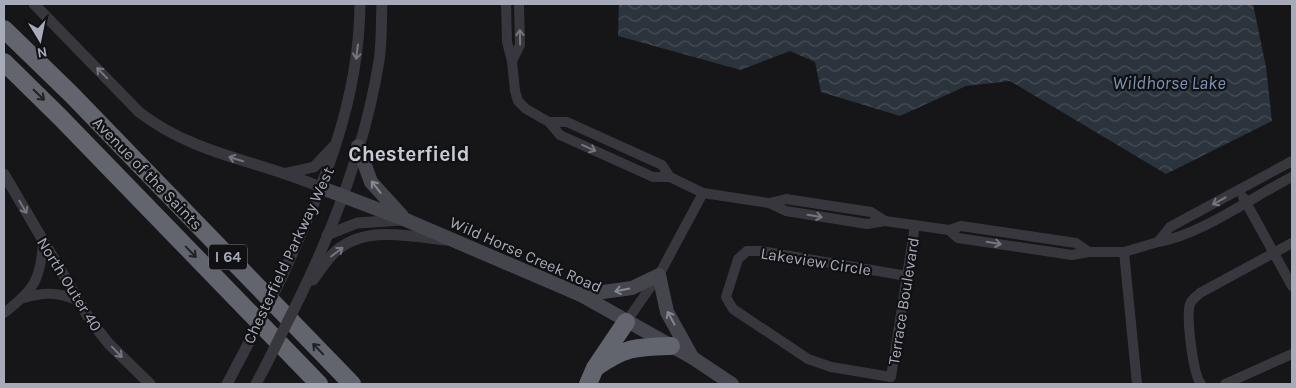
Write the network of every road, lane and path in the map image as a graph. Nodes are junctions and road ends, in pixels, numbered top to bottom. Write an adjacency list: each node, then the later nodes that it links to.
1 (34, 4): 14 (street, one-way to 1)
2 (360, 4): 10 (street, Chesterfield Parkway West, one-way to 10)
3 (382, 4): 11 (street, Chesterfield Parkway West)
4 (506, 4): 7 (street)
5 (519, 4): 7 (street, one-way to 5)
6 (4, 29): 49 (highway, Avenue of the Saints / I 64, one-way to 6)
7 (512, 61): 9 (street)
8 (4, 62): 48 (highway, Avenue of the Saints / I 64, one-way to 48)
9 (549, 122): 15 (street, one-way to 15); 15 (street)
10 (338, 141): 14 (street); 17 (street, Chesterfield Parkway West)
11 (358, 146): 20 (street, Chesterfield Parkway West); 22 (main road, one-way to 11)
12 (1292, 161): 18 (street)
13 (4, 174): 26 (street, North Outer 40, one-way to 26)
14 (283, 174): 17 (street)
15 (670, 177): 19 (street)
16 (1292, 177): 21 (street)
17 (322, 188): 20 (main road, Wild Horse Creek Road); 46 (street, Chesterfield Parkway West, bridge)
18 (1239, 190): 21 (street); 27 (street, one-way to 27)
19 (704, 192): 23 (street); 31 (street)
20 (342, 196): 22 (main road, Wild Horse Creek Road); 24 (street, Chesterfield Parkway West)
21 (1246, 202): 27 (street); 30 (street)
22 (406, 220): 24 (street); 25 (main road, Wild Horse Creek Road)
23 (915, 225): 29 (street); 32 (street, Terrace Boulevard)
24 (327, 235): 34 (street, Chesterfield Parkway West)
25 (453, 240): 34 (street, one-way to 25); 35 (main road, Wild Horse Creek Road)
26 (43, 241): 36 (street); 37 (street, North Outer 40)
27 (1158, 242): 29 (street)
28 (1292, 243): 30 (street)
29 (1124, 252): 51 (street)
30 (1275, 253): 33 (street); 52 (street)
31 (659, 275): 35 (main road, one-way to 35); 39 (street); 42 (main road, one-way to 31)
32 (907, 276): 44 (street, Terrace Boulevard); 44 (street, Lakeview Circle)
33 (1292, 286)
34 (302, 294): 47 (street, Chesterfield Parkway West, bridge)
35 (581, 296): 39 (main road, Wild Horse Creek Road)
36 (23, 298): 37 (street); 38 (street)
37 (77, 300): 45 (street, North Outer 40, one-way to 45)
38 (4, 313)
39 (626, 322): 40 (main road, Wild Horse Creek Road); 43 (highway)
40 (671, 346): 42 (main road, Wild Horse Creek Road); 43 (highway)
41 (1292, 354): 53 (street)
42 (692, 358): 50 (main road, Wild Horse Creek Road)
43 (591, 376)
44 (890, 377)
45 (150, 384)
46 (227, 384)
47 (256, 384)
48 (318, 384)
49 (352, 384)
50 (732, 384)
51 (1137, 384)
52 (1201, 384)
53 (1225, 384)

